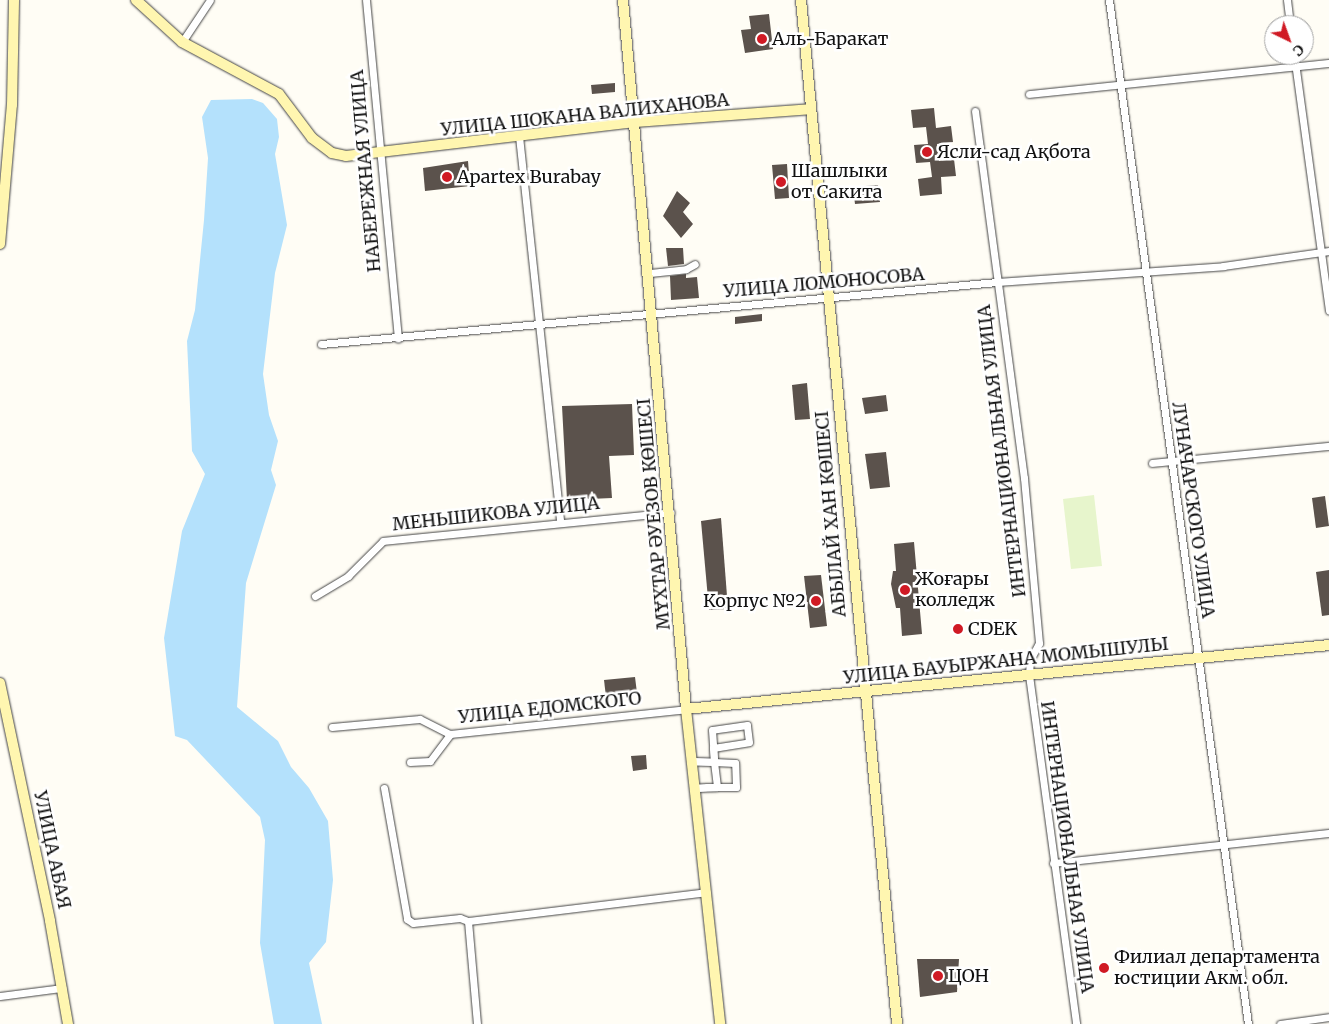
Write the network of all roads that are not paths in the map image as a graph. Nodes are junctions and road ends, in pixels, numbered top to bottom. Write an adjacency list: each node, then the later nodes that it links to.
1 (14, 0): 20 (street)
2 (136, 0): 10 (street, УЛИЦА ШОКАНА ВАЛИХАНОВА)
3 (210, 0): 10 (street)
4 (366, 0): 19 (street, НАБЕРЕЖНАЯ УЛИЦА)
5 (623, 0): 17 (street, МҰХТАР ӘУЕЗОВ КӨШЕСІ)
6 (801, 0): 15 (street, АБЫЛАЙ ХАН КӨШЕСІ)
7 (1109, 0): 13 (street, ЛУНАЧАРСКОГО УЛИЦА)
8 (1287, 0): 9 (street)
9 (1289, 15)
10 (182, 42): 19 (street, УЛИЦА ШОКАНА ВАЛИХАНОВА)
11 (1329, 64): 12 (street)
12 (1295, 67): 13 (street); 21 (street)
13 (1120, 83): 14 (street); 23 (street, ЛУНАЧАРСКОГО УЛИЦА)
14 (1029, 94)
15 (810, 109): 17 (street, УЛИЦА ШОКАНА ВАЛИХАНОВА); 26 (street, АБЫЛАЙ ХАН КӨШЕСІ)
16 (974, 111): 25 (street, ИНТЕРНАЦИОНАЛЬНАЯ УЛИЦА)
17 (635, 122): 18 (street, УЛИЦА ШОКАНА ВАЛИХАНОВА); 24 (street, МҰХТАР ӘУЕЗОВ КӨШЕСІ)
18 (519, 136): 19 (street, УЛИЦА ШОКАНА ВАЛИХАНОВА); 29 (street)
19 (379, 154): 30 (street, НАБЕРЕЖНАЯ УЛИЦА)
20 (0, 244)
21 (1326, 252): 23 (street, УЛИЦА ЛОМОНОСОВА); 27 (street)
22 (695, 264): 24 (street)
23 (1145, 272): 25 (street, УЛИЦА ЛОМОНОСОВА); 33 (street, ЛУНАЧАРСКОГО УЛИЦА)
24 (650, 273): 28 (street, МҰХТАР ӘУЕЗОВ КӨШЕСІ)
25 (997, 282): 26 (street, УЛИЦА ЛОМОНОСОВА); 40 (street, ИНТЕРНАЦИОНАЛЬНАЯ УЛИЦА)
26 (827, 299): 28 (street, УЛИЦА ЛОМОНОСОВА); 42 (street, АБЫЛАЙ ХАН КӨШЕСІ)
27 (1329, 311)
28 (654, 314): 29 (street, УЛИЦА ЛОМОНОСОВА); 35 (street, МҰХТАР ӘУЕЗОВ КӨШЕСІ)
29 (537, 327): 30 (street, УЛИЦА ЛОМОНОСОВА); 36 (street)
30 (398, 338): 31 (street, УЛИЦА ЛОМОНОСОВА)
31 (321, 344)
32 (1329, 446): 33 (street)
33 (1171, 461): 34 (street); 39 (street, ЛУНАЧАРСКОГО УЛИЦА)
34 (1152, 463)
35 (670, 512): 36 (street, МЕНЬШИКОВА УЛИЦА); 43 (street, МҰХТАР ӘУЕЗОВ КӨШЕСІ)
36 (560, 522): 37 (street, МЕНЬШИКОВА УЛИЦА)
37 (315, 596)
38 (1329, 645): 39 (street, УЛИЦА БАУЫРЖАНА МОМЫШУЛЫ)
39 (1198, 659): 40 (street, УЛИЦА БАУЫРЖАНА МОМЫШУЛЫ); 54 (street, ЛУНАЧАРСКОГО УЛИЦА)
40 (1029, 675): 42 (street, УЛИЦА БАУЫРЖАНА МОМЫШУЛЫ); 55 (street, ИНТЕРНАЦИОНАЛЬНАЯ УЛИЦА)
41 (0, 683): 58 (street, УЛИЦА АБАЯ)
42 (864, 692): 43 (street, УЛИЦА БАУЫРЖАНА МОМЫШУЛЫ); 64 (street, АБЫЛАЙ ХАН КӨШЕСІ)
43 (686, 709): 45 (street, УЛИЦА ЕДОМСКОГО); 48 (street, МҰХТАР ӘУЕЗОВ КӨШЕСІ)
44 (332, 727): 45 (street, УЛИЦА ЕДОМСКОГО)
45 (450, 734): 47 (street)
46 (713, 748): 46 (street); 49 (street)
47 (410, 762)
48 (692, 762): 49 (street); 52 (street, МҰХТАР ӘУЕЗОВ КӨШЕСІ)
49 (714, 762): 50 (street); 50 (street)
50 (717, 787): 52 (street)
51 (384, 788): 57 (street)
52 (694, 788): 56 (street, МҰХТАР ӘУЕЗОВ КӨШЕСІ)
53 (1329, 832): 54 (street)
54 (1223, 844): 55 (street); 66 (street, ЛУНАЧАРСКОГО УЛИЦА)
55 (1052, 863): 65 (street, ИНТЕРНАЦИОНАЛЬНАЯ УЛИЦА)
56 (706, 892): 57 (street); 63 (street, МҰХТАР ӘУЕЗОВ КӨШЕСІ)
57 (468, 921): 62 (street)
58 (62, 988): 59 (street); 61 (street, УЛИЦА АБАЯ)
59 (0, 996)
60 (1329, 1017): 67 (street)
61 (68, 1024)
62 (477, 1024)
63 (720, 1024)
64 (897, 1024)
65 (1076, 1024)
66 (1248, 1024)
67 (1280, 1024)

